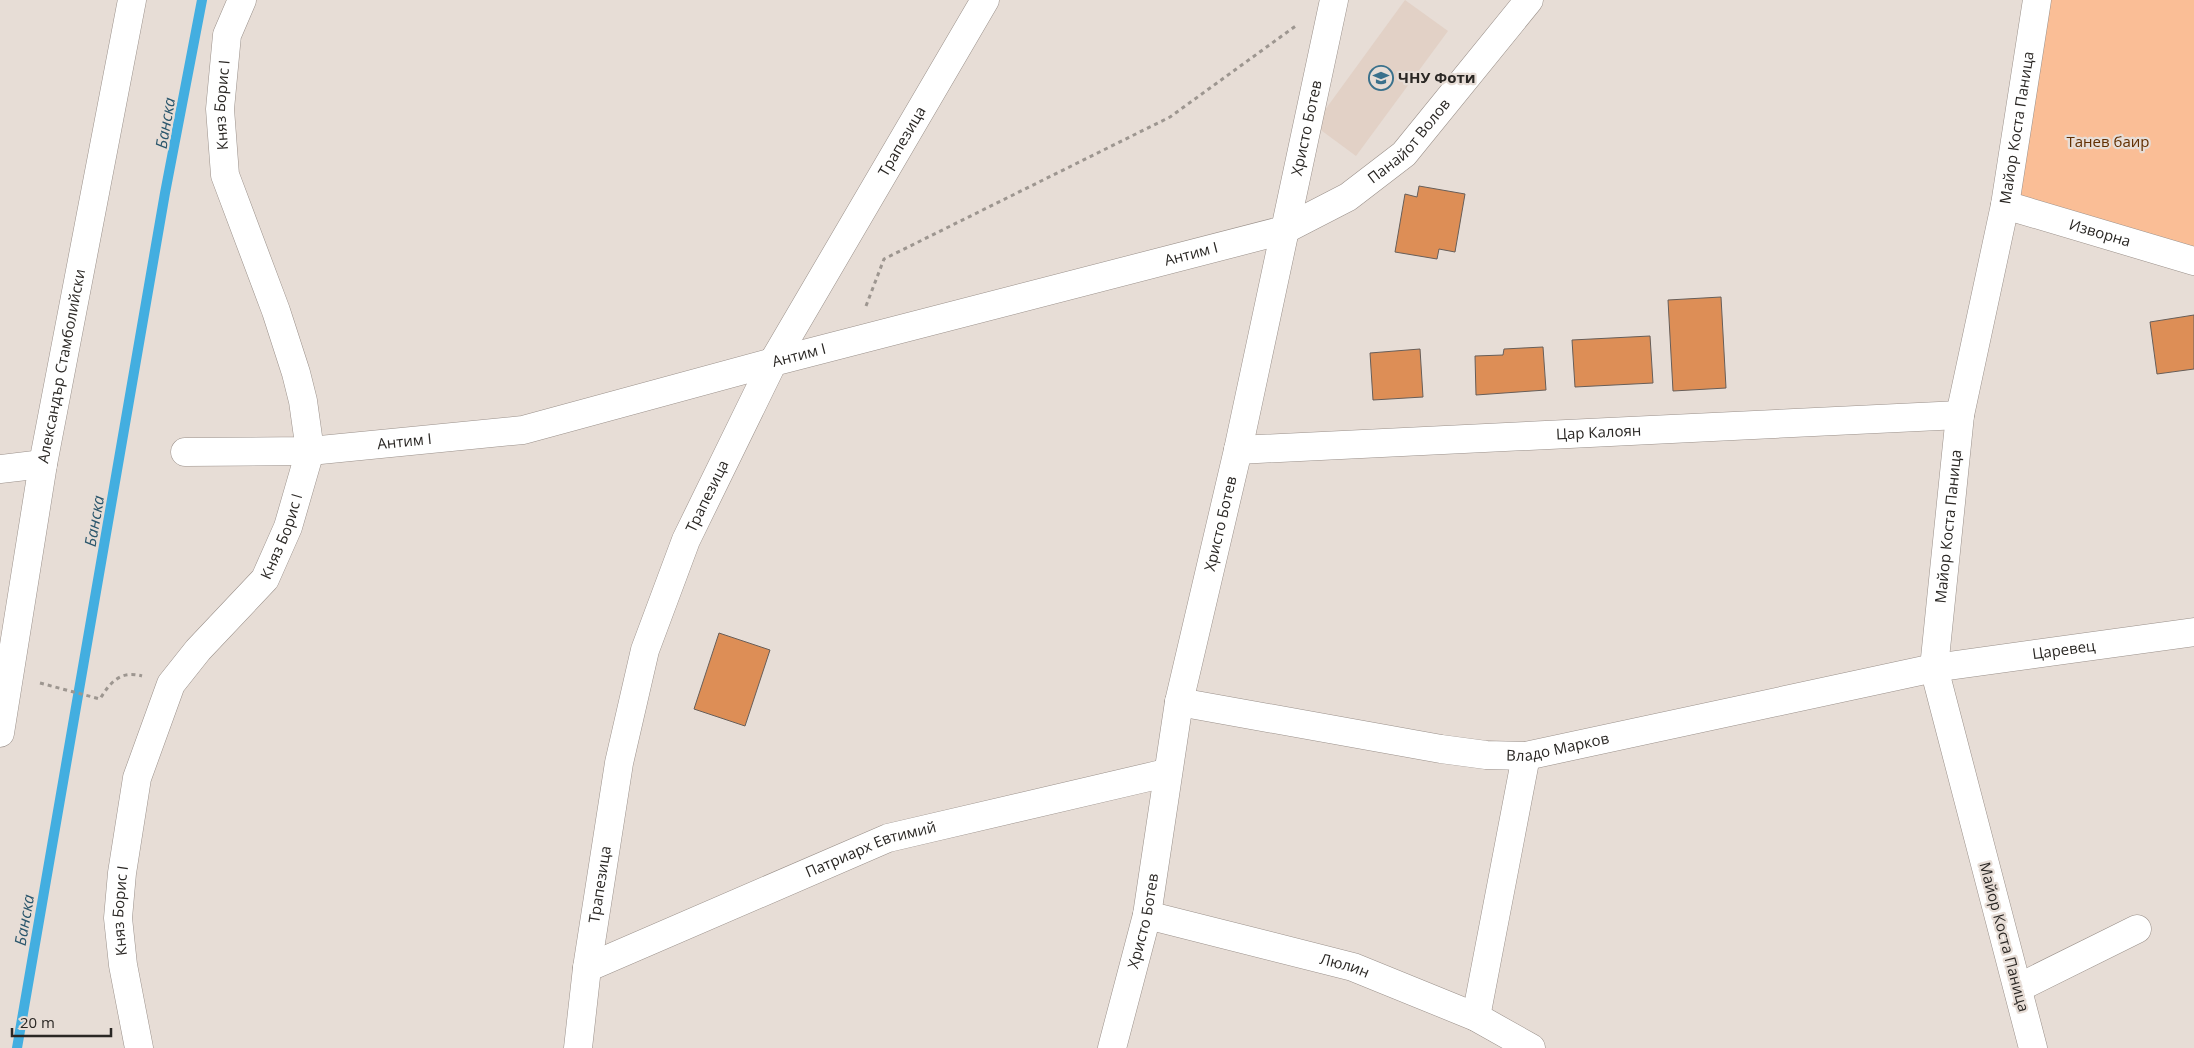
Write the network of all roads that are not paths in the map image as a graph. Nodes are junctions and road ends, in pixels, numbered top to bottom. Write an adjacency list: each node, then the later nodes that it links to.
1 (132, 0): 15 (street, Александър Стамболийски)
2 (242, 0): 13 (street, Княз Борис I)
3 (985, 0): 10 (street, Трапезица)
4 (1334, 0): 8 (street, Христо Ботев)
5 (1530, 0): 8 (street, Панайот Волов)
6 (2037, 0): 7 (street, Майор Коста Паница)
7 (2005, 205): 9 (street, Изворна); 11 (street, Майор Коста Паница)
8 (1284, 230): 10 (street, Антим I); 12 (street, Христо Ботев)
9 (2194, 260)
10 (773, 362): 13 (street, Антим I); 25 (street, Трапезица)
11 (1960, 415): 12 (street, Цар Калоян); 18 (street, Майор Коста Паница)
12 (1238, 450): 19 (street, Христо Ботев)
13 (310, 451): 14 (street, Антим I); 28 (street, Княз Борис I)
14 (185, 452)
15 (43, 464): 16 (street); 20 (street, Александър Стамболийски)
16 (0, 469)
17 (2194, 632): 18 (street, Царевец)
18 (1934, 668): 21 (street, Владо Марков); 26 (street, Майор Коста Паница)
19 (1179, 702): 21 (street, Владо Марков); 22 (street, Христо Ботев)
20 (0, 732)
21 (1526, 756): 27 (street)
22 (1166, 772): 23 (street, Христо Ботев); 25 (street, Патриарх Евтимий)
23 (1146, 915): 27 (street, Люлин); 30 (street, Христо Ботев)
24 (2137, 929): 26 (street)
25 (587, 968): 29 (street, Трапезица)
26 (2018, 988): 32 (street, Майор Коста Паница)
27 (1476, 1017): 31 (street, Люлин)
28 (139, 1048)
29 (578, 1048)
30 (1112, 1048)
31 (1531, 1048)
32 (2033, 1048)

